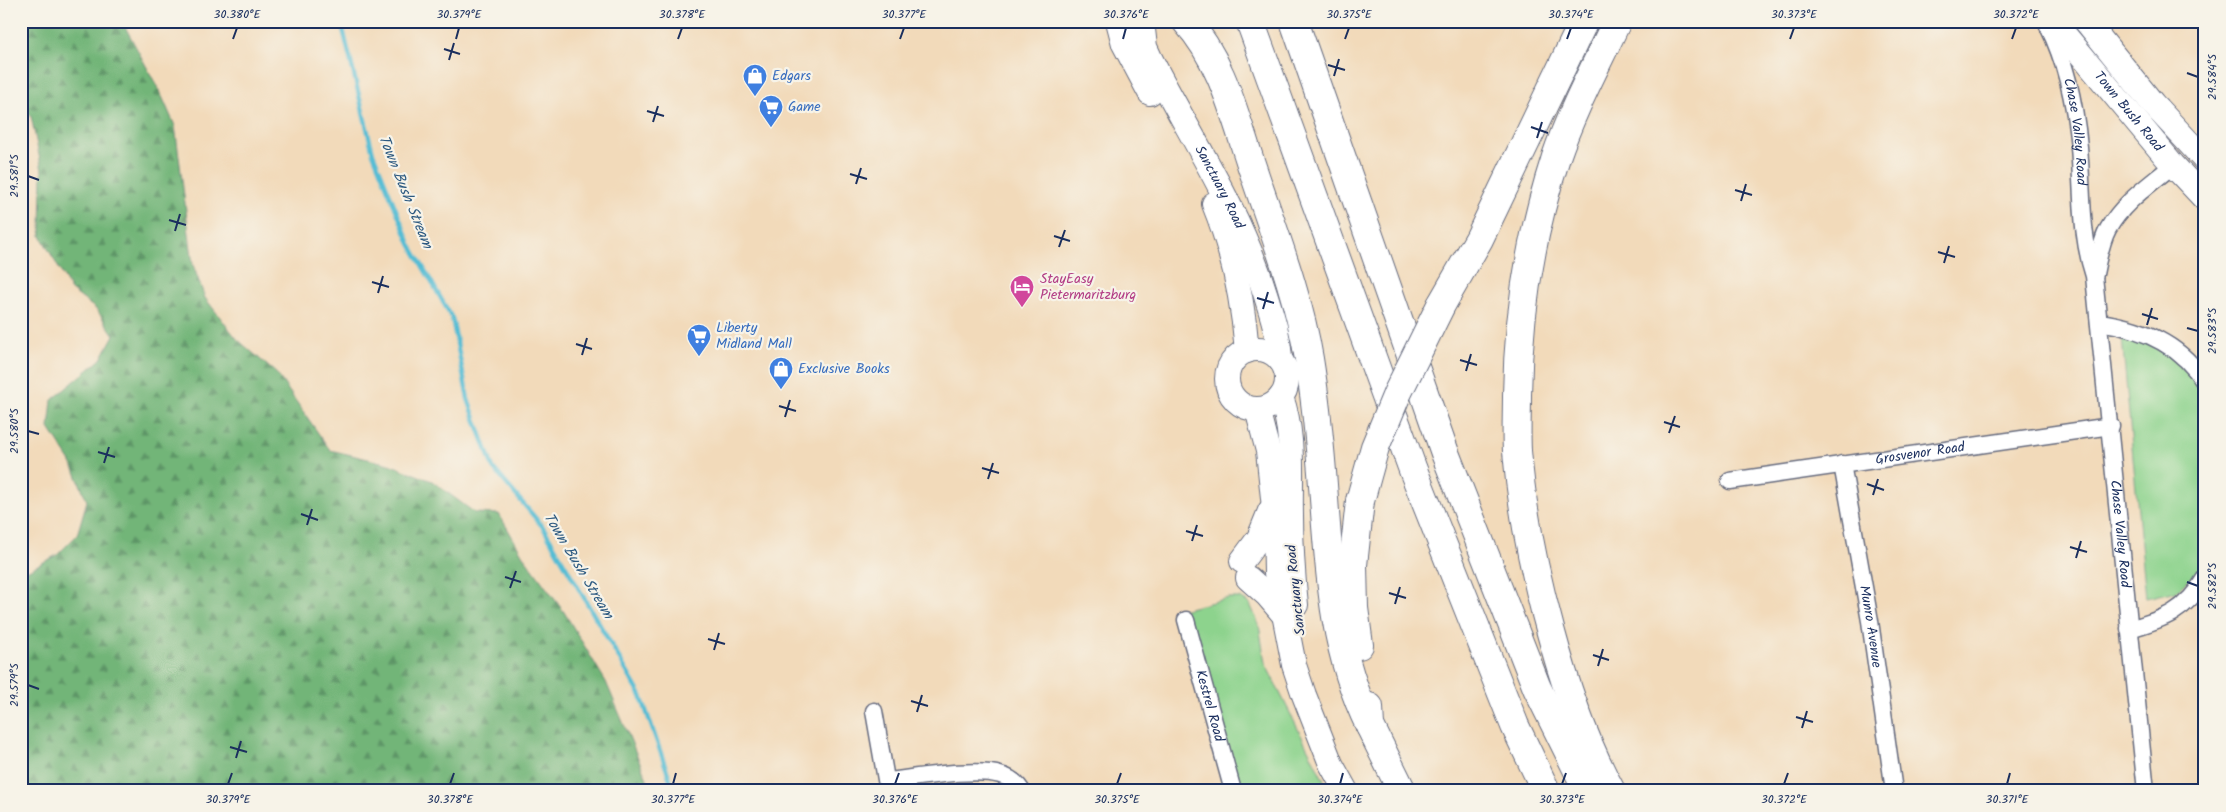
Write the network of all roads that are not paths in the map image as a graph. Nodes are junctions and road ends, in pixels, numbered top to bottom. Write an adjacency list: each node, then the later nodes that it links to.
1 (1118, 21): 18 (street, Sanctuary Road)
2 (1142, 21): 19 (street, Sanctuary Road)
3 (1186, 21): 33 (highway)
4 (1250, 21): 39 (highway)
5 (1294, 21): 40 (highway)
6 (1584, 21): 33 (highway, bridge)
7 (1617, 21): 41 (highway)
8 (2046, 21): 16 (street, Chase Valley Road)
9 (2052, 21): 13 (street, Town Bush Road)
10 (2086, 21): 11 (street, Town Bush Road)
11 (2153, 104): 12 (street, Town Bush Road); 13 (street)
12 (2205, 160)
13 (2173, 165): 14 (street); 15 (street, Town Bush Road); 16 (street, Chase Valley Road)
14 (2205, 165)
15 (2205, 199)
16 (2094, 276): 17 (street, Chase Valley Road)
17 (2099, 322): 20 (street); 23 (street, Chase Valley Road)
18 (1246, 351): 19 (street); 22 (street)
19 (1280, 360): 21 (street)
20 (2205, 383)
21 (1281, 397): 22 (street); 32 (street, Sanctuary Road)
22 (1257, 408): 26 (street, Sanctuary Road)
23 (2111, 426): 24 (street, Grosvenor Road); 30 (street, Chase Valley Road)
24 (1842, 464): 25 (street, Grosvenor Road); 42 (street, Munro Avenue)
25 (1730, 481)
26 (1272, 505): 28 (street, Sanctuary Road); 28 (street)
27 (2205, 578): 30 (street)
28 (1286, 616): 32 (street, Sanctuary Road)
29 (1186, 620): 36 (street, Kestrel Road)
30 (2130, 629): 43 (street, Chase Valley Road)
31 (874, 711): 34 (street)
32 (1316, 723): 37 (street, Sanctuary Road)
33 (1370, 726): 38 (highway)
34 (888, 786): 35 (street)
35 (1022, 791)
36 (1233, 791)
37 (1346, 791)
38 (1402, 791)
39 (1546, 791)
40 (1588, 791)
41 (1611, 791)
42 (1894, 791)
43 (2146, 791)

